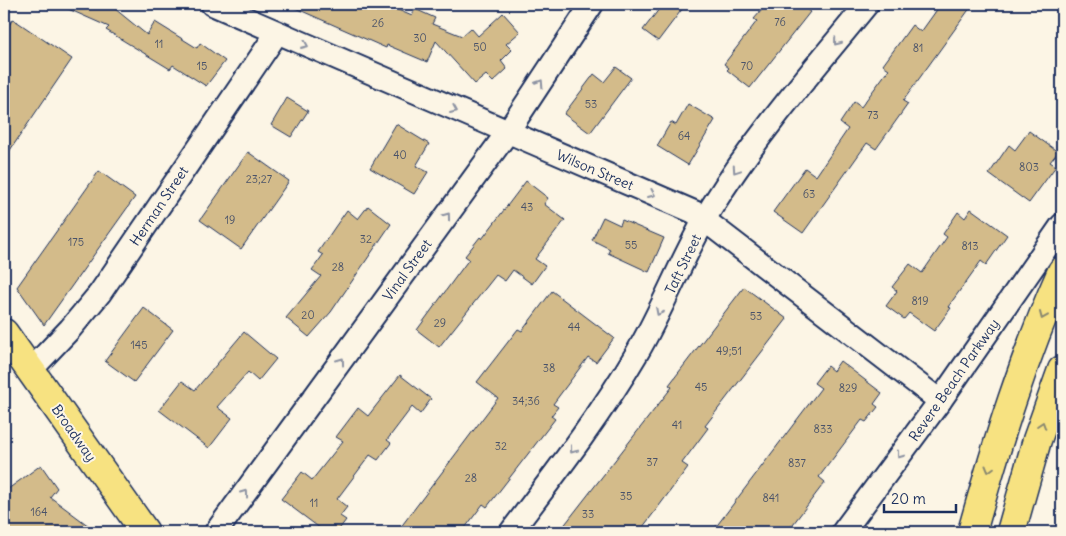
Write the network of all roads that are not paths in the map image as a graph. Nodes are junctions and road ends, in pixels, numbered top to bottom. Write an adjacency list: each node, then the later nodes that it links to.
1 (212, 4): 4 (street, Wilson Street)
2 (592, 4): 5 (street, Vinal Street, one-way to 2)
3 (867, 4): 6 (street, Taft Street, one-way to 6)
4 (277, 33): 5 (street, Wilson Street, one-way to 5); 11 (street, Herman Street)
5 (507, 133): 6 (street, Wilson Street, one-way to 6); 15 (street, Vinal Street, one-way to 5)
6 (705, 219): 12 (street, Wilson Street); 16 (street, Taft Street, one-way to 16)
7 (1062, 226): 12 (street, Revere Beach Parkway)
8 (1062, 271): 18 (main road, one-way to 18)
9 (4, 333): 11 (main road, Broadway)
10 (1062, 370): 13 (main road, one-way to 10)
11 (30, 371): 14 (main road, Broadway)
12 (940, 402): 17 (street, Revere Beach Parkway, one-way to 17)
13 (1012, 529)
14 (145, 532)
15 (216, 532)
16 (511, 532)
17 (843, 532)
18 (972, 532)

